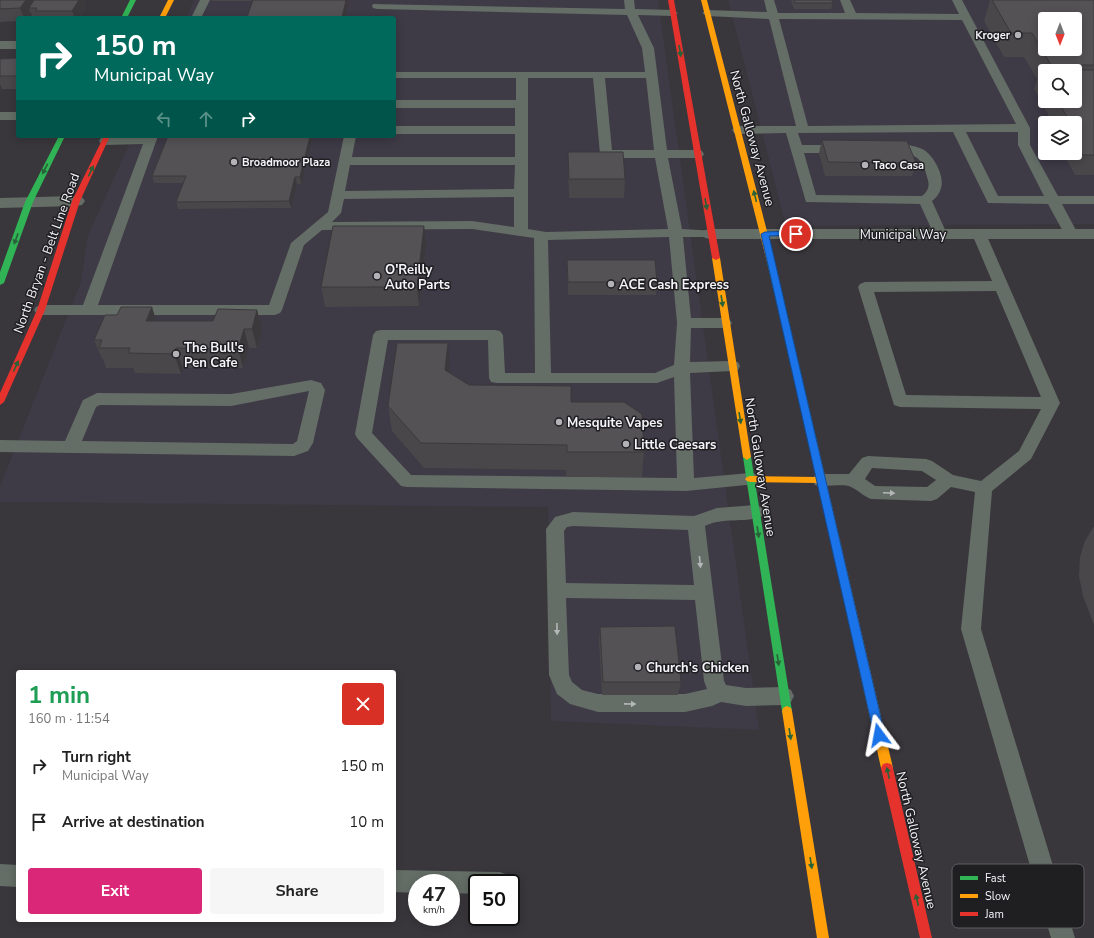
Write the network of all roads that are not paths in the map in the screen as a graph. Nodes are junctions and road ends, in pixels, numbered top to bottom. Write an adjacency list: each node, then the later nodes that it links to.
1 (134, 0): 13 (main road)
2 (171, 0): 14 (main road)
3 (205, 0): 15 (lane)
4 (671, 0): 11 (main road, North Galloway Avenue)
5 (704, 0): 12 (main road, North Galloway Avenue)
6 (769, 0): 17 (lane)
7 (845, 0): 18 (lane)
8 (958, 0): 19 (lane)
9 (378, 3): 10 (lane); 16 (lane)
10 (630, 6): 11 (lane); 25 (lane)
11 (676, 13): 44 (main road, North Galloway Avenue, one-way to 44)
12 (704, 13): 17 (lane); 35 (main road, North Galloway Avenue)
13 (125, 16)
14 (163, 16)
15 (197, 16)
16 (375, 16)
17 (774, 16): 18 (lane); 32 (lane)
18 (852, 16): 19 (lane)
19 (967, 17): 31 (lane)
20 (0, 45): 21 (street)
21 (16, 45)
22 (396, 75): 23 (lane)
23 (522, 75): 24 (lane); 27 (lane)
24 (599, 75): 25 (lane); 43 (lane)
25 (651, 75): 43 (lane)
26 (396, 104): 27 (lane)
27 (521, 104): 34 (lane)
28 (0, 116): 29 (lane)
29 (16, 116)
30 (958, 128): 31 (lane); 32 (lane); 50 (lane)
31 (1024, 128): 50 (lane)
32 (797, 129): 35 (lane); 40 (lane)
33 (396, 130): 34 (lane)
34 (520, 130): 45 (lane)
35 (738, 130): 59 (main road, North Galloway Avenue, one-way to 35)
36 (61, 138): 53 (main road, one-way to 53)
37 (106, 138): 38 (lane); 52 (main road, North Bryan - Belt Line Road, one-way to 37)
38 (151, 138): 68 (lane)
39 (350, 138): 46 (lane)
40 (796, 149): 41 (lane); 49 (lane)
41 (859, 149)
42 (875, 149): 49 (lane)
43 (661, 154): 44 (lane); 57 (lane)
44 (698, 154): 58 (main road, North Galloway Avenue, one-way to 58)
45 (521, 161): 46 (lane); 47 (lane)
46 (345, 162): 48 (lane)
47 (521, 193): 48 (lane); 56 (lane)
48 (338, 195): 55 (lane)
49 (925, 200): 60 (lane)
50 (1053, 200): 51 (lane); 62 (lane)
51 (1094, 200)
52 (76, 201): 53 (street); 67 (main road, North Bryan - Belt Line Road)
53 (29, 202): 54 (street); 65 (main road, one-way to 65)
54 (0, 203)
55 (320, 226): 56 (lane); 68 (lane)
56 (521, 232): 64 (lane)
57 (676, 234): 58 (lane); 64 (lane); 69 (lane)
58 (711, 234): 59 (street, Municipal Way); 70 (main road, North Galloway Avenue, one-way to 70)
59 (765, 234): 60 (street, Municipal Way); 79 (main road, North Galloway Avenue)
60 (940, 234): 61 (street, Municipal Way)
61 (979, 234): 62 (street, Municipal Way); 66 (lane)
62 (1071, 234): 63 (street, Municipal Way)
63 (1094, 234)
64 (541, 235): 73 (lane)
65 (0, 283)
66 (1002, 286): 75 (lane); 75 (lane)
67 (41, 310): 68 (lane); 74 (main road, North Bryan - Belt Line Road, one-way to 67)
68 (89, 310)
69 (684, 323): 70 (lane); 72 (lane)
70 (725, 323): 71 (main road, North Galloway Avenue)
71 (732, 366): 72 (lane); 78 (main road, North Galloway Avenue, one-way to 78)
72 (682, 368): 73 (lane); 82 (lane)
73 (543, 379): 82 (lane)
74 (0, 402)
75 (1052, 403): 83 (lane)
76 (0, 446): 77 (lane)
77 (71, 447): 77 (lane)
78 (750, 479): 79 (main road); 82 (lane); 84 (main road, North Galloway Avenue)
79 (821, 480): 80 (lane); 97 (main road, North Galloway Avenue, one-way to 79)
80 (854, 480): 81 (lane, one-way to 81); 81 (lane)
81 (948, 480): 83 (lane)
82 (686, 485)
83 (984, 488): 90 (lane)
84 (755, 512): 85 (lane); 89 (main road, North Galloway Avenue, one-way to 89)
85 (696, 523): 86 (lane); 87 (lane, one-way to 87)
86 (556, 590): 87 (lane); 88 (lane, one-way to 88)
87 (703, 593): 88 (lane)
88 (719, 693): 89 (lane)
89 (784, 696): 96 (main road, North Galloway Avenue, one-way to 96)
90 (1041, 864)
91 (0, 876): 92 (lane)
92 (16, 876)
93 (396, 881): 94 (lane)
94 (468, 882)
95 (1060, 928): 98 (lane)
96 (821, 934)
97 (926, 938)
98 (1063, 938)

